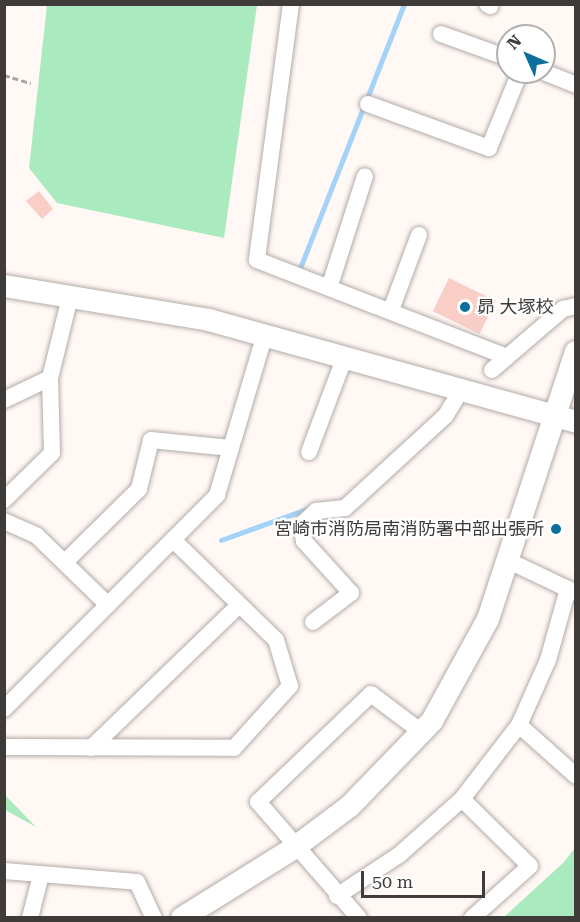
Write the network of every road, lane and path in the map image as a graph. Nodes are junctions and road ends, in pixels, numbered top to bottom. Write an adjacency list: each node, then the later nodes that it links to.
1 (291, 4): 12 (street)
2 (441, 34): 3 (street)
3 (496, 54)
4 (4, 75): 6 (path)
5 (556, 77): 8 (street)
6 (31, 83)
7 (515, 84): 9 (street)
8 (576, 85)
9 (368, 104)
10 (365, 176): 12 (street)
11 (419, 235): 16 (street)
12 (330, 285): 16 (street)
13 (4, 286): 14 (street)
14 (70, 297): 17 (street); 22 (street)
15 (576, 306): 20 (street)
16 (391, 310): 20 (street)
17 (265, 334): 19 (street); 26 (street)
18 (576, 352): 25 (street)
19 (345, 356): 23 (street); 27 (street)
20 (507, 357): 21 (street)
21 (492, 370)
22 (50, 378): 24 (street); 28 (street)
23 (461, 390): 25 (street); 36 (street)
24 (4, 400)
25 (565, 420): 31 (street)
26 (231, 448): 30 (street); 32 (street)
27 (309, 452)
28 (4, 500)
29 (4, 521): 32 (street)
30 (173, 540): 34 (street); 35 (street)
31 (508, 561): 33 (street); 39 (street)
32 (65, 562): 34 (street)
33 (572, 591): 38 (street)
34 (108, 605): 37 (street)
35 (239, 605): 41 (street); 41 (street)
36 (313, 622)
37 (4, 709)
38 (519, 725): 42 (street); 43 (street)
39 (423, 733): 44 (street); 44 (street)
40 (4, 747): 41 (street)
41 (91, 748)
42 (576, 776)
43 (462, 800): 47 (street); 52 (street)
44 (294, 848): 47 (street); 50 (street)
45 (4, 871): 46 (street)
46 (41, 875): 48 (street); 49 (street)
47 (337, 896): 51 (street)
48 (30, 918)
49 (154, 918)
50 (182, 918)
51 (359, 918)
52 (471, 918)

